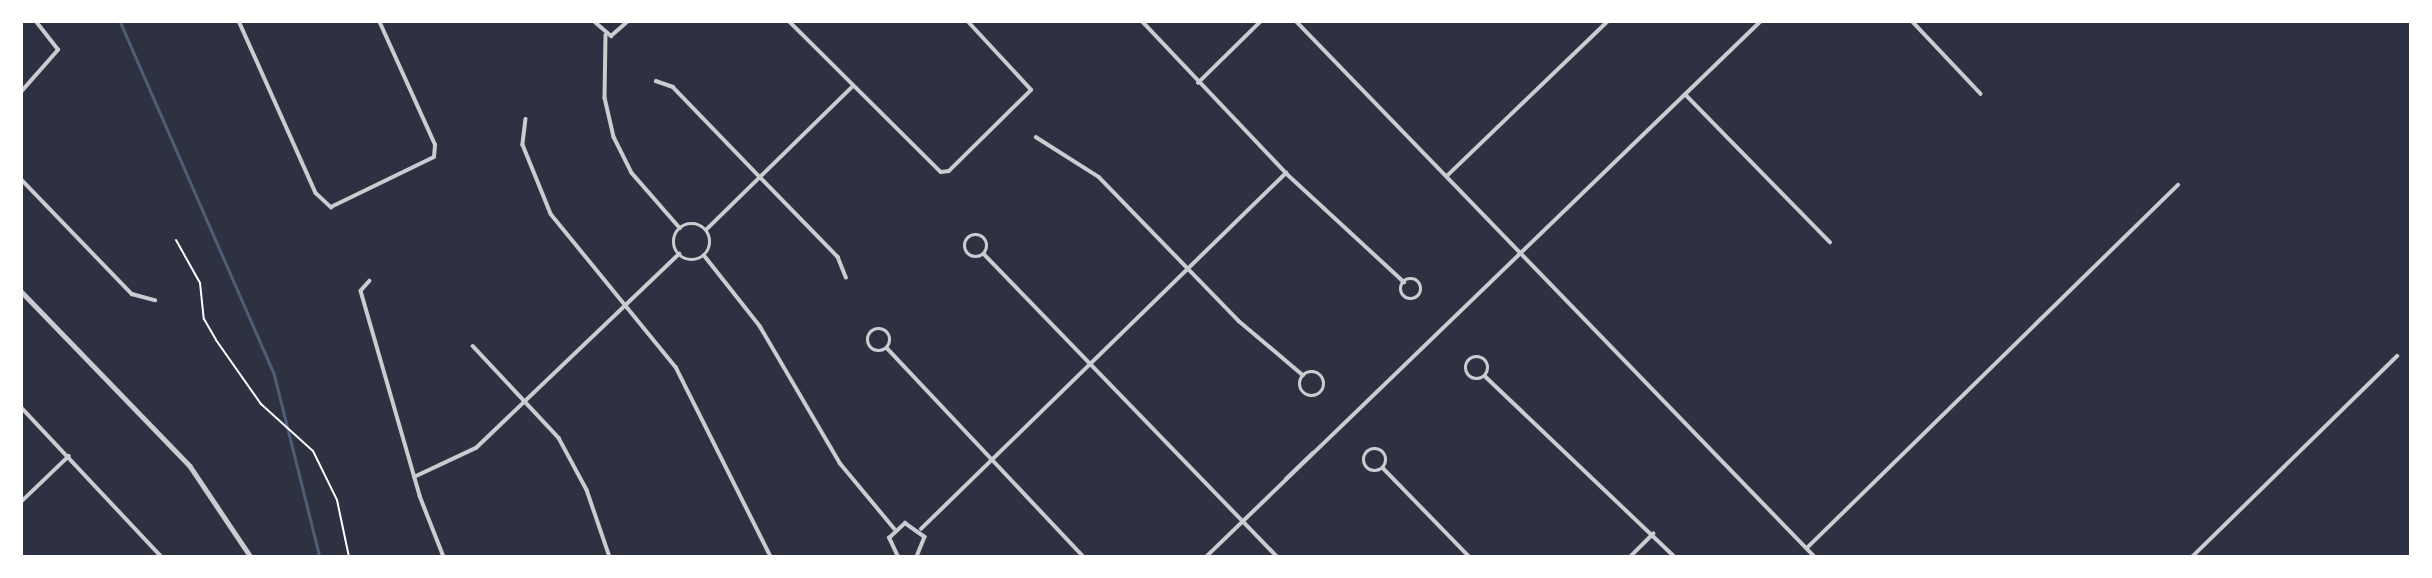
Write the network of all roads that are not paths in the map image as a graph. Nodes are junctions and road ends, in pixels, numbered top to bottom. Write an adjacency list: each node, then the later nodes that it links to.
1 (35, 21): 18 (street)
2 (239, 21): 3 (street)
3 (379, 21)
4 (594, 21): 14 (street)
5 (628, 21): 14 (street)
6 (789, 21): 17 (street)
7 (967, 21): 17 (street)
8 (1142, 21): 16 (street)
9 (1262, 21): 16 (street)
10 (1296, 21): 24 (street)
11 (1608, 21): 24 (street)
12 (1762, 21): 20 (street)
13 (1912, 21): 19 (street)
14 (606, 35): 28 (street)
15 (656, 81): 25 (street)
16 (1198, 83): 23 (street)
17 (852, 86): 25 (street)
18 (21, 92)
19 (1981, 93)
20 (1686, 95): 30 (street); 31 (street)
21 (526, 119): 41 (street)
22 (1036, 136): 35 (street)
23 (1286, 173): 35 (street); 38 (street)
24 (1447, 176): 31 (street)
25 (760, 177): 29 (street); 36 (street)
26 (21, 179): 40 (street)
27 (2178, 186): 61 (street)
28 (680, 228): 29 (street); 32 (street)
29 (706, 230): 34 (street)
30 (1830, 243)
31 (1520, 252): 50 (street); 61 (street)
32 (679, 254): 34 (street); 41 (street)
33 (984, 254): 33 (street); 45 (street)
34 (704, 256): 58 (street)
35 (1188, 268): 45 (street); 46 (street)
36 (846, 277)
37 (370, 281): 54 (street)
38 (1404, 282): 38 (street)
39 (21, 291): 65 (street)
40 (155, 300)
41 (626, 306): 48 (street); 68 (street)
42 (473, 346): 48 (street)
43 (887, 348): 43 (street); 52 (street)
44 (2398, 356): 76 (street)
45 (1090, 362): 52 (street); 57 (street)
46 (1303, 375): 46 (street)
47 (1485, 376): 47 (street); 60 (street)
48 (527, 401): 54 (street); 67 (street)
49 (21, 407): 51 (street)
50 (1314, 453): 55 (street); 55 (street)
51 (69, 456): 56 (street); 64 (street)
52 (993, 458): 59 (street); 69 (street)
53 (1383, 468): 53 (street); 72 (street)
54 (414, 477): 66 (street)
55 (1286, 480): 57 (street)
56 (21, 502)
57 (1243, 521): 70 (street); 71 (street)
58 (894, 528): 59 (street); 62 (street)
59 (921, 529): 63 (street)
60 (1653, 534): 73 (street); 74 (street)
61 (1807, 548): 75 (street)
62 (894, 556)
63 (920, 556)
64 (162, 557)
65 (251, 557)
66 (444, 557)
67 (610, 557)
68 (771, 557)
69 (1084, 557)
70 (1206, 557)
71 (1278, 557)
72 (1470, 557)
73 (1630, 557)
74 (1675, 557)
75 (1815, 557)
76 (2192, 557)

